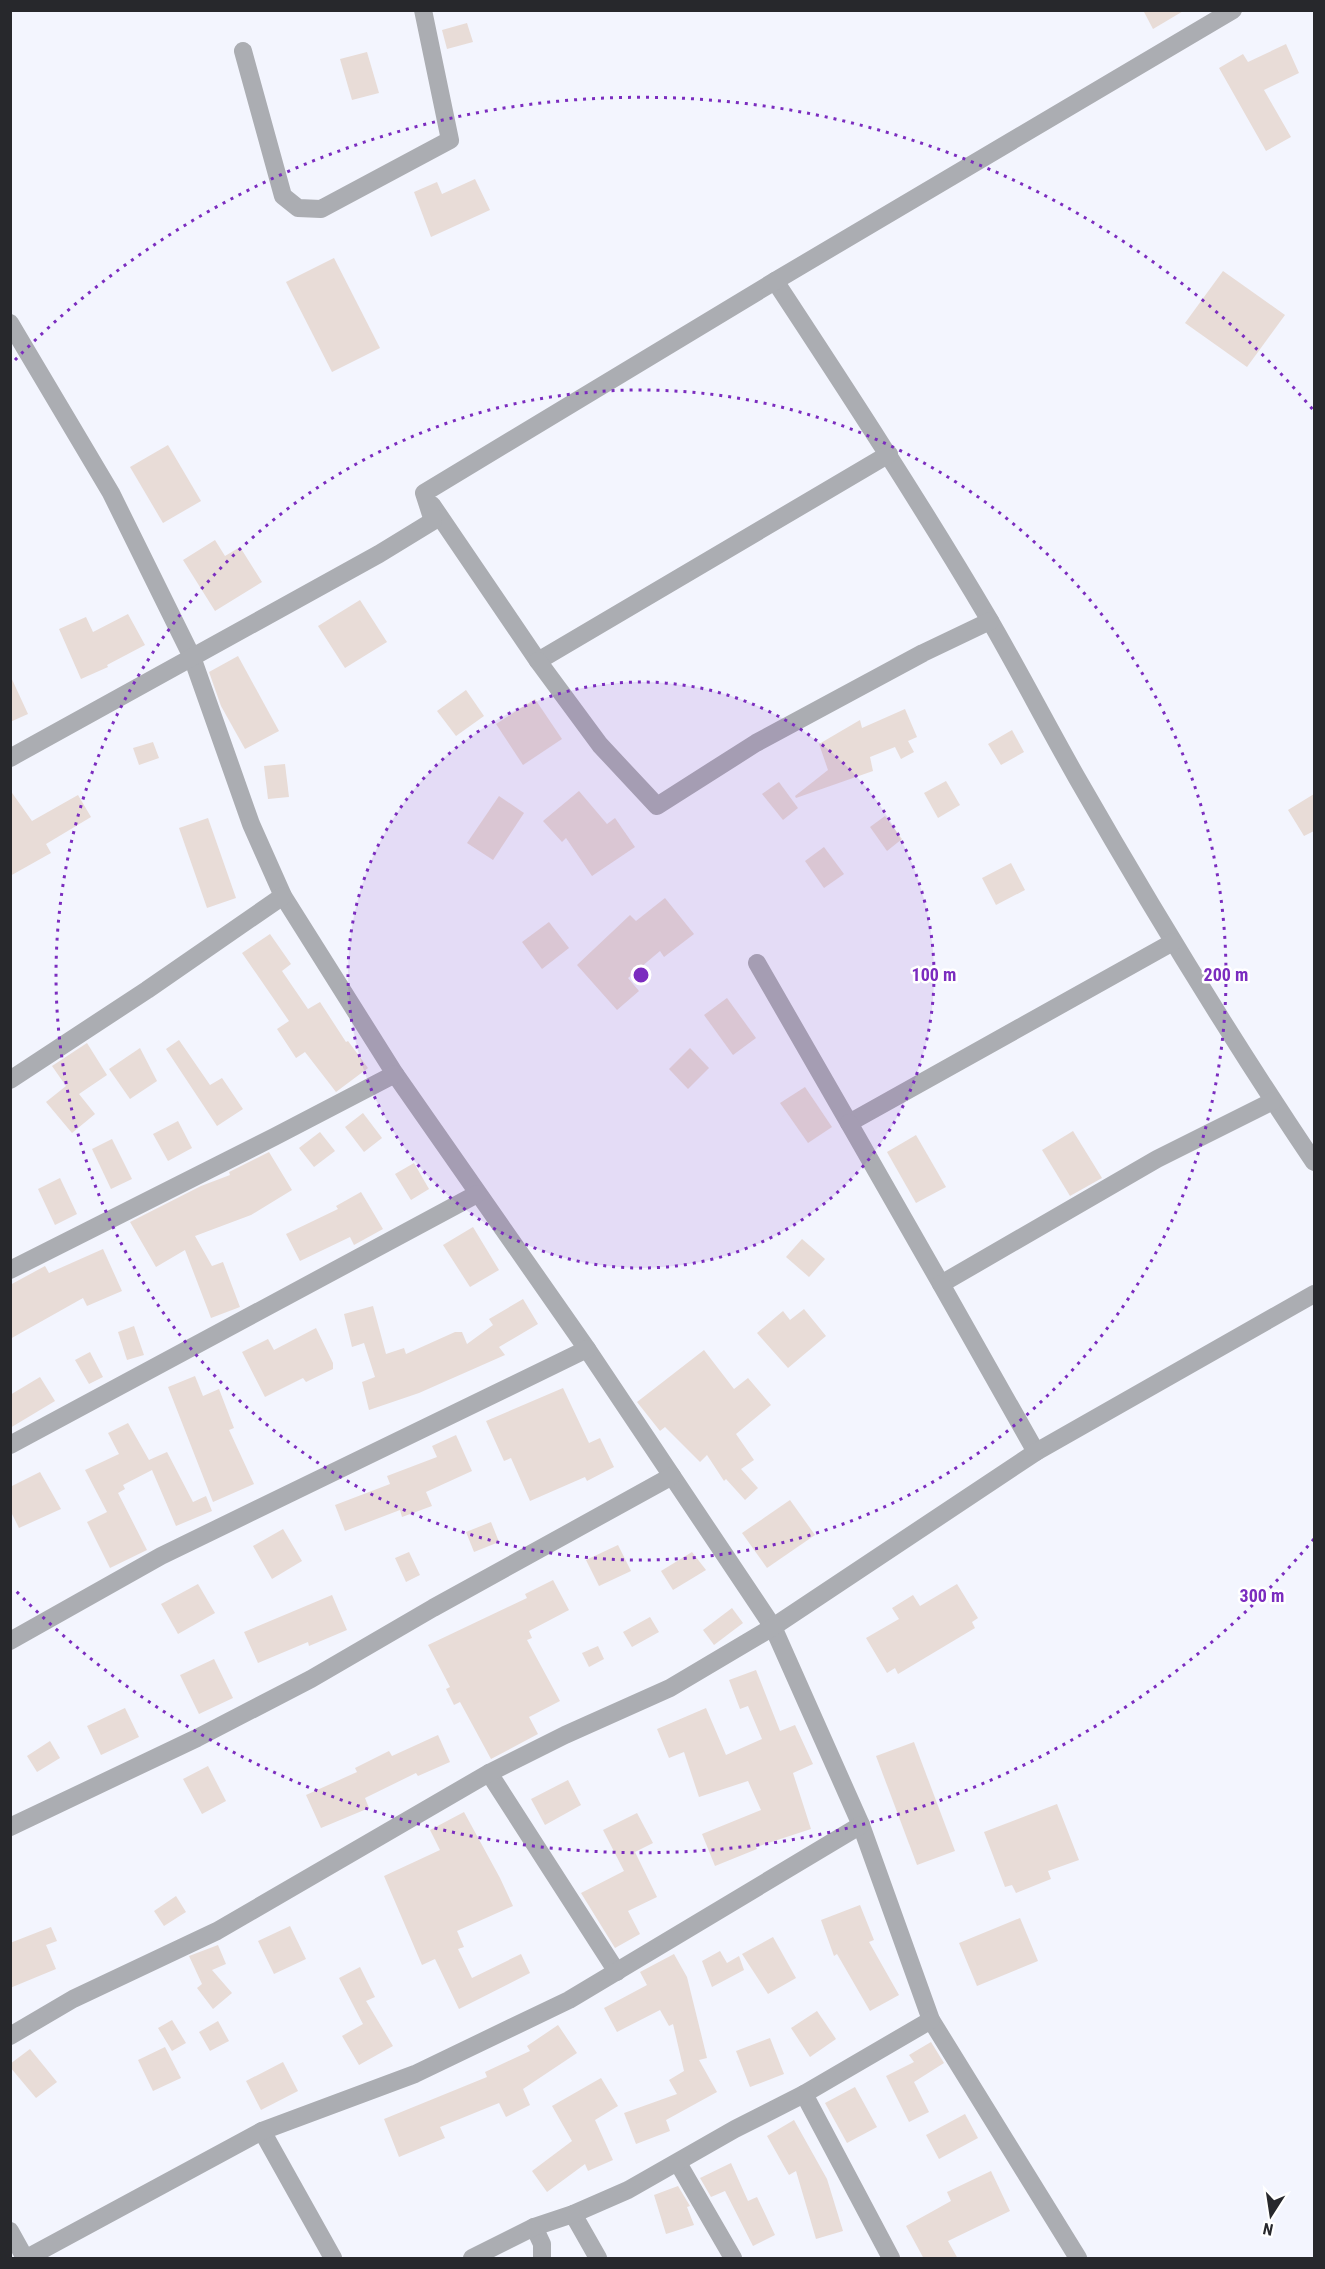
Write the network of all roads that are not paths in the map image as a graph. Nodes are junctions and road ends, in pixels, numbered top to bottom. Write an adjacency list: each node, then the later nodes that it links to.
1 (423, 10): 3 (street)
2 (1233, 10): 4 (street)
3 (243, 51)
4 (775, 281): 6 (street); 7 (street)
5 (10, 323): 9 (street)
6 (889, 454): 8 (street); 10 (street)
7 (424, 493): 9 (street); 10 (street)
8 (990, 621): 10 (street); 13 (street)
9 (192, 657): 11 (street); 12 (street)
10 (538, 661)
11 (10, 758)
12 (283, 896): 15 (street); 16 (street)
13 (1173, 942): 17 (street); 18 (street)
14 (756, 963): 18 (street)
15 (395, 1074): 20 (street); 21 (street)
16 (10, 1080)
17 (1273, 1101): 19 (street); 22 (street)
18 (849, 1123): 22 (street)
19 (1314, 1162)
20 (477, 1194): 24 (street); 25 (street)
21 (10, 1270)
22 (941, 1284): 26 (street)
23 (1314, 1294): 26 (street)
24 (587, 1349): 27 (street); 29 (street)
25 (10, 1445)
26 (1036, 1452): 28 (street)
27 (672, 1476): 28 (street); 32 (street)
28 (773, 1627): 30 (street); 31 (street)
29 (10, 1641)
30 (489, 1773): 33 (street); 35 (street)
31 (861, 1826): 33 (street); 34 (street)
32 (10, 1827)
33 (617, 1972): 37 (street)
34 (931, 2020): 36 (street); 49 (street)
35 (10, 2036)
36 (804, 2094): 38 (street); 48 (street)
37 (262, 2131): 42 (street); 43 (street)
38 (678, 2163): 39 (street); 47 (street)
39 (573, 2214): 40 (street); 46 (street)
40 (534, 2227): 44 (street); 45 (street)
41 (10, 2231): 42 (street)
42 (26, 2259)
43 (333, 2259)
44 (472, 2259)
45 (542, 2259)
46 (598, 2259)
47 (733, 2259)
48 (891, 2259)
49 (1078, 2259)

